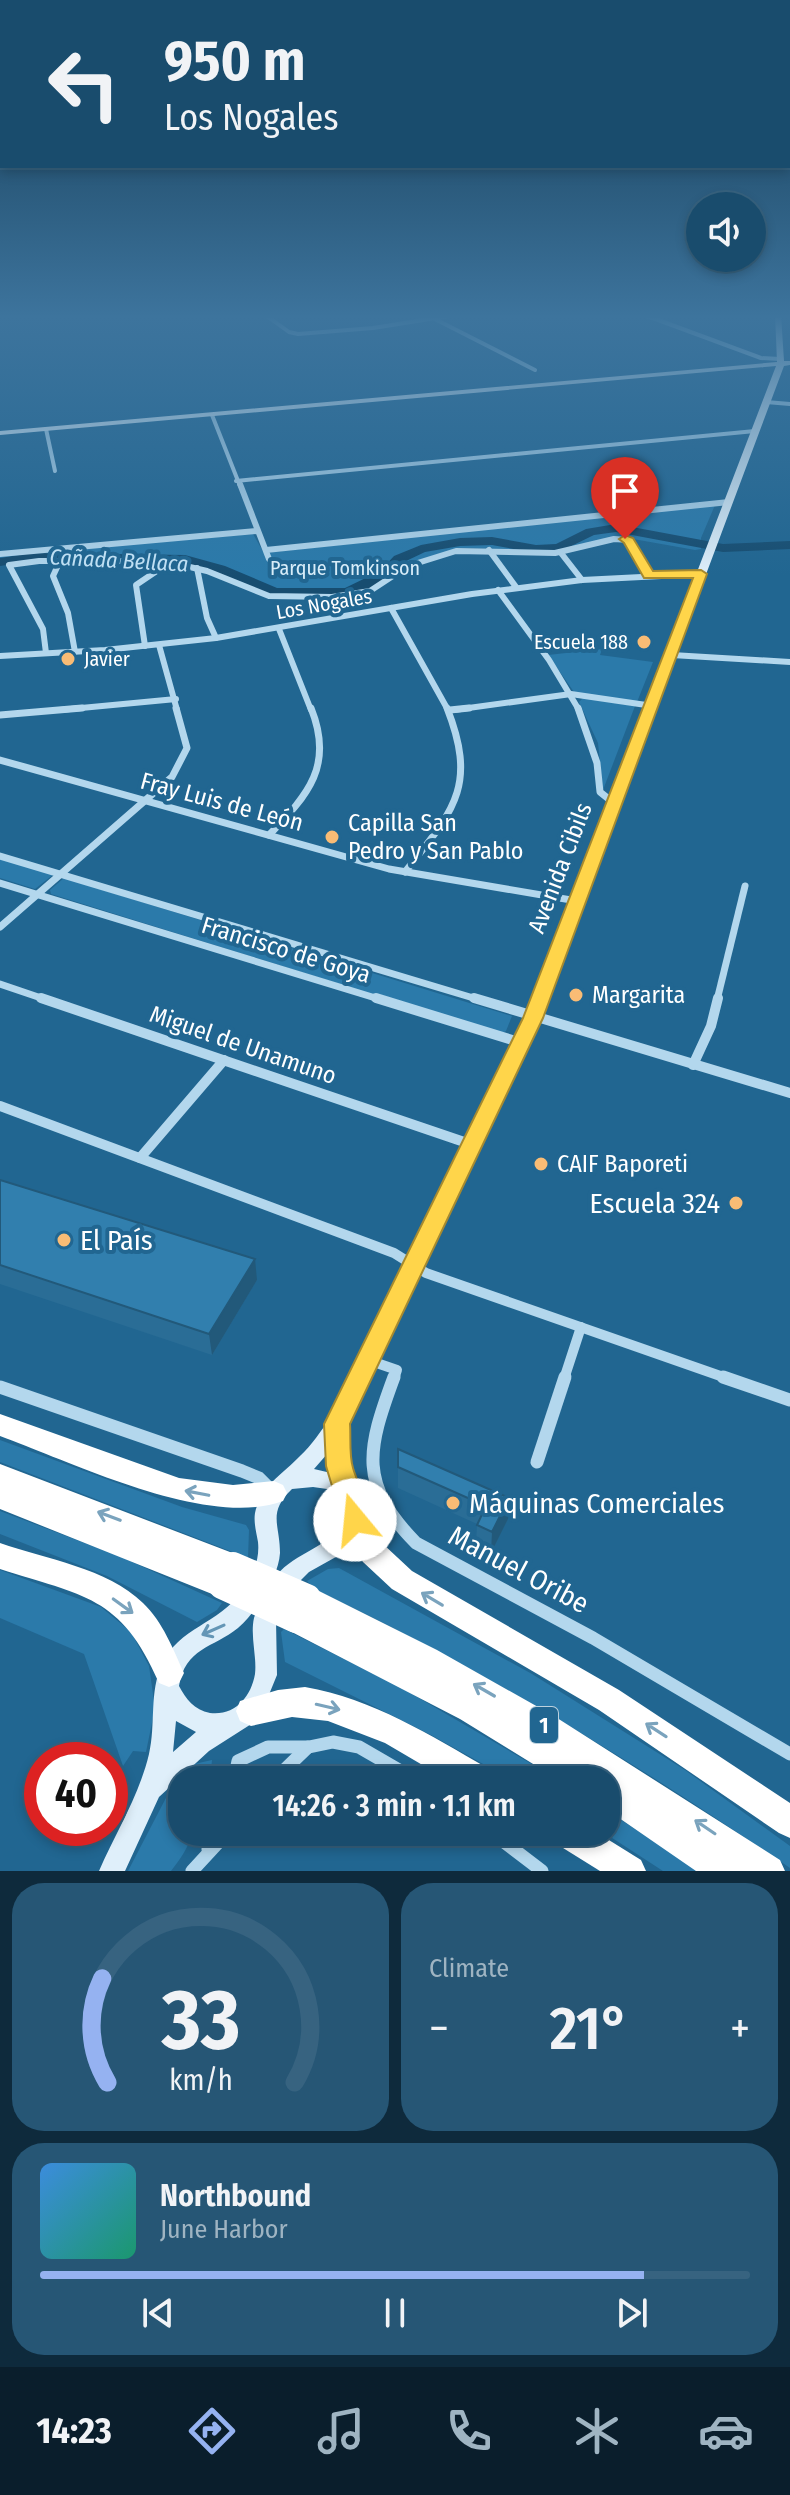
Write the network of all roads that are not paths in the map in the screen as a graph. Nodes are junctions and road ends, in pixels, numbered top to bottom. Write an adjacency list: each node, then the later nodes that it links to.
1 (360, 401): 4 (street)
2 (766, 402): 3 (street); 6 (street, Avenida Cibils)
3 (790, 404)
4 (212, 415): 5 (street); 9 (street)
5 (46, 429): 7 (street); 8 (street)
6 (755, 431): 9 (street); 10 (street, Avenida Cibils)
7 (0, 433)
8 (55, 471)
9 (236, 481): 11 (street)
10 (729, 502): 12 (street); 20 (street, Avenida Cibils)
11 (257, 531): 12 (street); 15 (street)
12 (266, 550): 16 (street)
13 (489, 550): 14 (street); 19 (street); 23 (street)
14 (561, 553): 21 (street); 22 (street)
15 (0, 554)
16 (269, 559)
17 (170, 562): 18 (street); 19 (street); 29 (street)
18 (59, 563): 30 (street); 31 (street)
19 (197, 568): 27 (street)
20 (701, 574): 21 (street, Los Nogales); 32 (street, Avenida Cibils)
21 (649, 575): 22 (street, Los Nogales)
22 (582, 580): 23 (street, Los Nogales)
23 (516, 587): 24 (street, Los Nogales)
24 (498, 590): 25 (street, Los Nogales); 35 (street)
25 (391, 608): 26 (street, Los Nogales); 38 (street)
26 (279, 629): 27 (street, Los Nogales); 43 (street)
27 (216, 638): 28 (street, Los Nogales)
28 (159, 645): 29 (street, Los Nogales); 36 (street)
29 (145, 646): 30 (street, Los Nogales)
30 (75, 652): 31 (street, Los Nogales)
31 (46, 653): 33 (street, Los Nogales)
32 (672, 655): 34 (street); 37 (street, Avenida Cibils)
33 (0, 656)
34 (790, 662)
35 (571, 694): 37 (street); 38 (street); 42 (street)
36 (176, 699): 39 (street); 41 (street)
37 (653, 706): 42 (street, Avenida Cibils)
38 (450, 710): 45 (street)
39 (0, 715)
40 (0, 760): 41 (street, Fray Luis de León)
41 (144, 802): 43 (street, Fray Luis de León); 46 (street)
42 (615, 804): 50 (street, Avenida Cibils)
43 (269, 835): 45 (street, Fray Luis de León)
44 (0, 856): 46 (street, Francisco de Goya)
45 (405, 872): 50 (street, Fray Luis de León)
46 (60, 875): 49 (street); 53 (street, Francisco de Goya)
47 (0, 883): 49 (street, Francisco de Goya)
48 (745, 886): 56 (street)
49 (37, 895): 51 (street); 54 (street, Francisco de Goya)
50 (577, 901): 53 (street, Avenida Cibils)
51 (0, 927)
52 (0, 984): 55 (street, Miguel de Unamuno)
53 (533, 1018): 54 (street, Avenida Cibils); 56 (street, Francisco de Goya)
54 (522, 1043): 59 (street, Avenida Cibils)
55 (224, 1060): 59 (street, Miguel de Unamuno); 60 (street)
56 (693, 1065): 57 (street, Francisco de Goya)
57 (790, 1093)
58 (0, 1106): 60 (street)
59 (473, 1145): 61 (street, Avenida Cibils)
60 (140, 1158): 61 (street)
61 (415, 1266): 62 (street); 63 (street, Avenida Cibils)
62 (581, 1327): 65 (street); 68 (street)
63 (368, 1360): 66 (street, Avenida Cibils); 79 (street, Manuel Oribe)
64 (0, 1387): 70 (street)
65 (790, 1400)
66 (337, 1424): 70 (street, Avenida Cibils); 72 (street, Avenida Cibils)
67 (0, 1425): 70 (highway, one-way to 67)
68 (537, 1462)
69 (0, 1475): 74 (highway, 1, one-way to 69)
70 (281, 1487): 72 (street); 76 (street, one-way to 76)
71 (0, 1497): 74 (highway, 1)
72 (351, 1506): 77 (street); 87 (highway, one-way to 72)
73 (0, 1556): 76 (highway, one-way to 76)
74 (228, 1576): 75 (highway, 1, bridge)
75 (302, 1609): 84 (highway, 1); 97 (highway, 1, one-way to 75)
76 (169, 1682): 77 (street); 85 (street)
77 (239, 1718): 83 (highway, one-way to 83); 85 (street)
78 (309, 1747): 80 (street); 81 (street); 82 (street)
79 (790, 1754)
80 (237, 1766)
81 (289, 1766)
82 (392, 1766)
83 (453, 1766)
84 (565, 1766)
85 (151, 1788): 93 (street)
86 (620, 1800): 96 (highway)
87 (790, 1822)
88 (208, 1846): 92 (street)
89 (215, 1846): 92 (street)
90 (509, 1846): 94 (street)
91 (589, 1846): 95 (highway)
92 (197, 1866)
93 (112, 1871)
94 (542, 1871)
95 (630, 1871)
96 (724, 1871)
97 (769, 1871)

